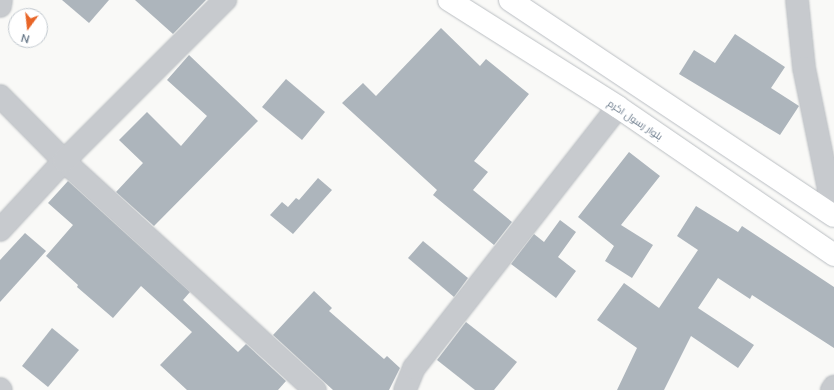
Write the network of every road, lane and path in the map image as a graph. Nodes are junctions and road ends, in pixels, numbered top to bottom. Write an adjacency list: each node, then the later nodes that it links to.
1 (1, 0): 6 (street)
2 (225, 0): 9 (street)
3 (449, 0): 8 (main road, بلوار رسول اکرم)
4 (510, 0): 10 (main road)
5 (797, 0): 10 (street)
6 (0, 6)
7 (0, 96): 9 (street)
8 (618, 107): 12 (main road, بلوار رسول اکرم); 15 (street)
9 (64, 161): 11 (street); 14 (street)
10 (834, 216): 12 (main road, بلوار رسول اکرم)
11 (0, 230)
12 (826, 250)
13 (834, 387): 16 (street)
14 (315, 390)
15 (405, 390)
16 (832, 390)

